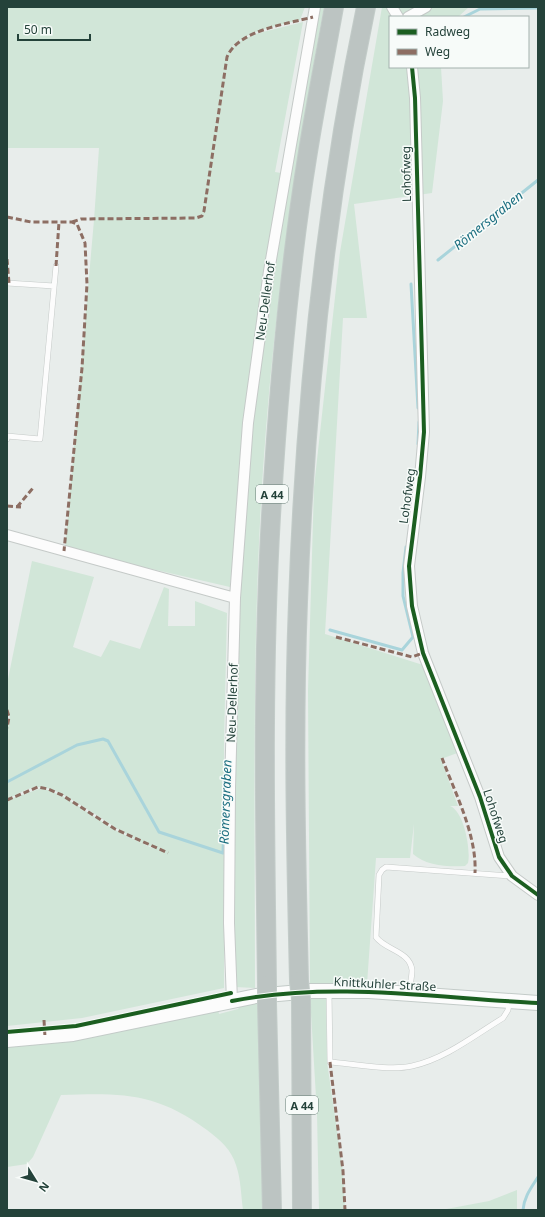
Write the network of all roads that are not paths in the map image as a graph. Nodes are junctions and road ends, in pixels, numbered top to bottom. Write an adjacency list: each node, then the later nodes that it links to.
1 (315, 7): 14 (street, Neu-Dellerhof)
2 (334, 7): 23 (highway, A 44)
3 (366, 7): 24 (highway, A 44, bridge)
4 (392, 7): 6 (street)
5 (426, 7): 7 (street)
6 (397, 16)
7 (410, 16)
8 (412, 68): 15 (street, Lohofweg)
9 (56, 266): 11 (lane)
10 (7, 283): 11 (lane)
11 (54, 286): 12 (lane)
12 (7, 437)
13 (7, 535): 14 (street)
14 (235, 598): 19 (street, Neu-Dellerhof)
15 (512, 876): 16 (street, Lohofweg); 18 (lane)
16 (538, 895)
17 (329, 990): 18 (street, Knittkuhler Straße); 19 (street, Knittkuhler Straße); 20 (lane, Knittkuhler Straße)
18 (408, 994): 20 (street, Knittkuhler Straße)
19 (232, 1001): 22 (street, Knittkuhler Straße)
20 (509, 1002): 21 (street, Knittkuhler Straße)
21 (538, 1004)
22 (7, 1040)
23 (272, 1210)
24 (302, 1210)

